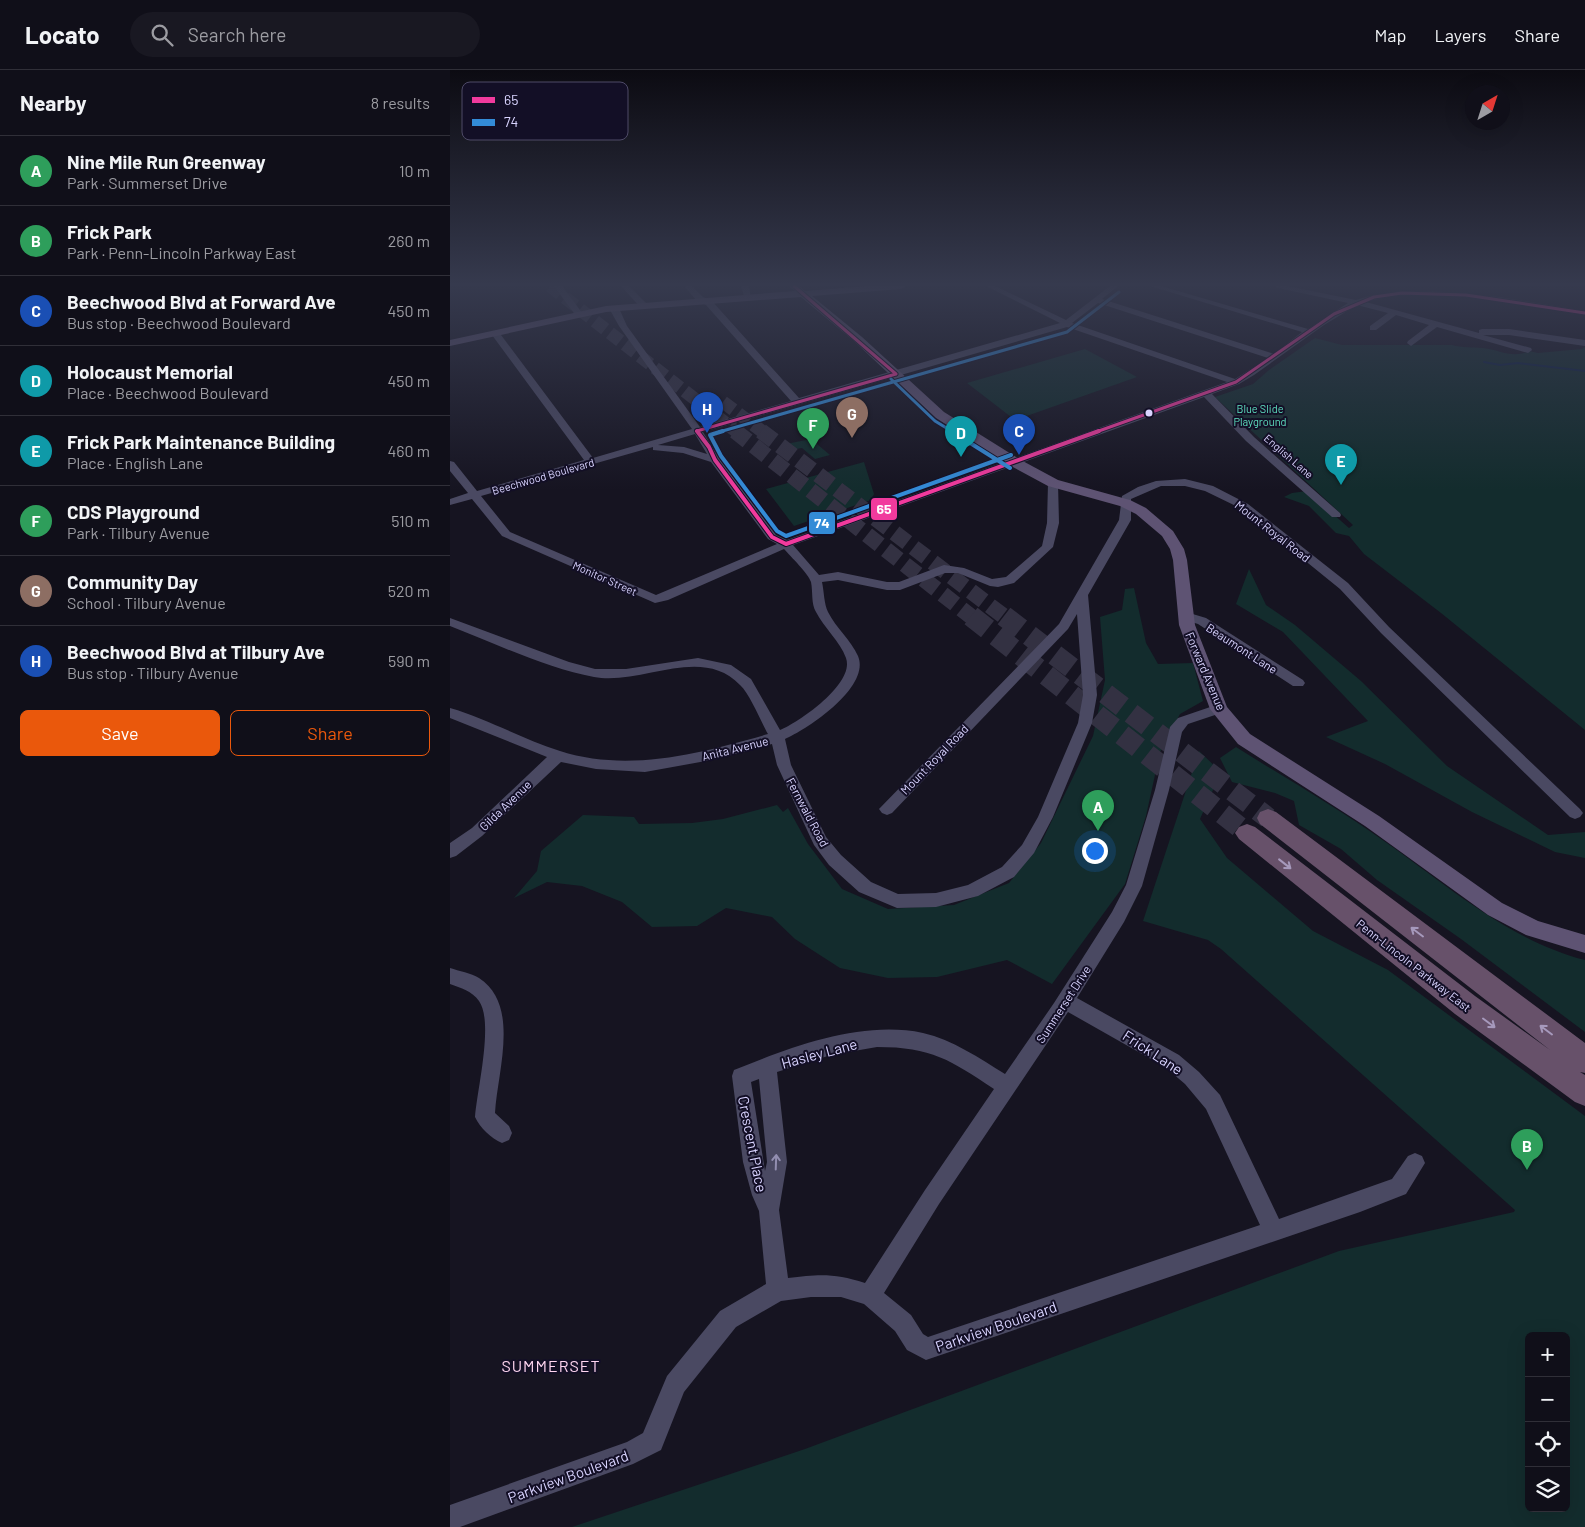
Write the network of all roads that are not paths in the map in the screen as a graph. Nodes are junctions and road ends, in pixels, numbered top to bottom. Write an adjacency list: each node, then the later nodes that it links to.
1 (511, 354): 17 (street)
2 (644, 354): 14 (street)
3 (753, 354): 13 (street)
4 (873, 354): 10 (main road, Forward Avenue)
5 (965, 354): 10 (street, Beechwood Boulevard)
6 (1155, 354): 11 (street)
7 (1269, 354): 9 (street)
8 (1278, 354): 9 (street)
9 (1275, 356): 11 (street)
10 (896, 374): 13 (street, Beechwood Boulevard); 18 (main road, Forward Avenue)
11 (1236, 382): 12 (street)
12 (1206, 394): 18 (street); 24 (street, English Lane)
13 (798, 403): 14 (street, Beechwood Boulevard)
14 (698, 432): 15 (street, Beechwood Boulevard); 16 (street)
15 (635, 450): 16 (street, Beechwood Boulevard); 17 (street, Beechwood Boulevard)
16 (715, 460): 25 (street)
17 (591, 462): 21 (street, Beechwood Boulevard)
18 (1014, 462): 20 (main road, Forward Avenue); 25 (street)
19 (450, 464): 21 (street, Monitor Street)
20 (1053, 483): 23 (main road, Forward Avenue); 26 (street)
21 (475, 495): 22 (street, Beechwood Boulevard); 25 (street, Monitor Street)
22 (450, 502)
23 (1125, 503): 27 (street, Mount Royal Road); 28 (main road, Forward Avenue); 36 (street, Mount Royal Road)
24 (1336, 515)
25 (786, 544): 26 (street)
26 (816, 579): 33 (street, Anita Avenue)
27 (1082, 594): 33 (street, Fernwald Road); 35 (street, Mount Royal Road)
28 (1186, 616): 30 (street, Beaumont Lane); 31 (main road, Forward Avenue)
29 (450, 622): 33 (street, Fernwald Road)
30 (1298, 683)
31 (1219, 709): 38 (main road, Forward Avenue); 40 (street, Summerset Drive)
32 (450, 713): 34 (street, Anita Avenue)
33 (777, 737): 34 (street, Anita Avenue)
34 (558, 756): 37 (street, Gilda Avenue)
35 (887, 809)
36 (1575, 813)
37 (450, 852)
38 (1585, 944)
39 (450, 976): 46 (street)
40 (1066, 1001): 44 (street, Summerset Drive); 49 (street, Frick Lane)
41 (1585, 1060): 45 (highway, Penn-Lincoln Parkway East, one-way to 45)
42 (767, 1067): 43 (street, Hasley Lane); 44 (street, Hasley Lane); 48 (street, Crescent Place, one-way to 42)
43 (741, 1076): 48 (street, Crescent Place)
44 (1008, 1087): 51 (street, Summerset Drive)
45 (1585, 1092)
46 (502, 1133)
47 (1415, 1163): 49 (street, Parkview Boulevard)
48 (769, 1210): 50 (street, Crescent Place)
49 (1274, 1232): 51 (street, Parkview Boulevard)
50 (778, 1290): 51 (street, Parkview Boulevard); 52 (street, Parkview Boulevard)
51 (870, 1295)
52 (450, 1518)

